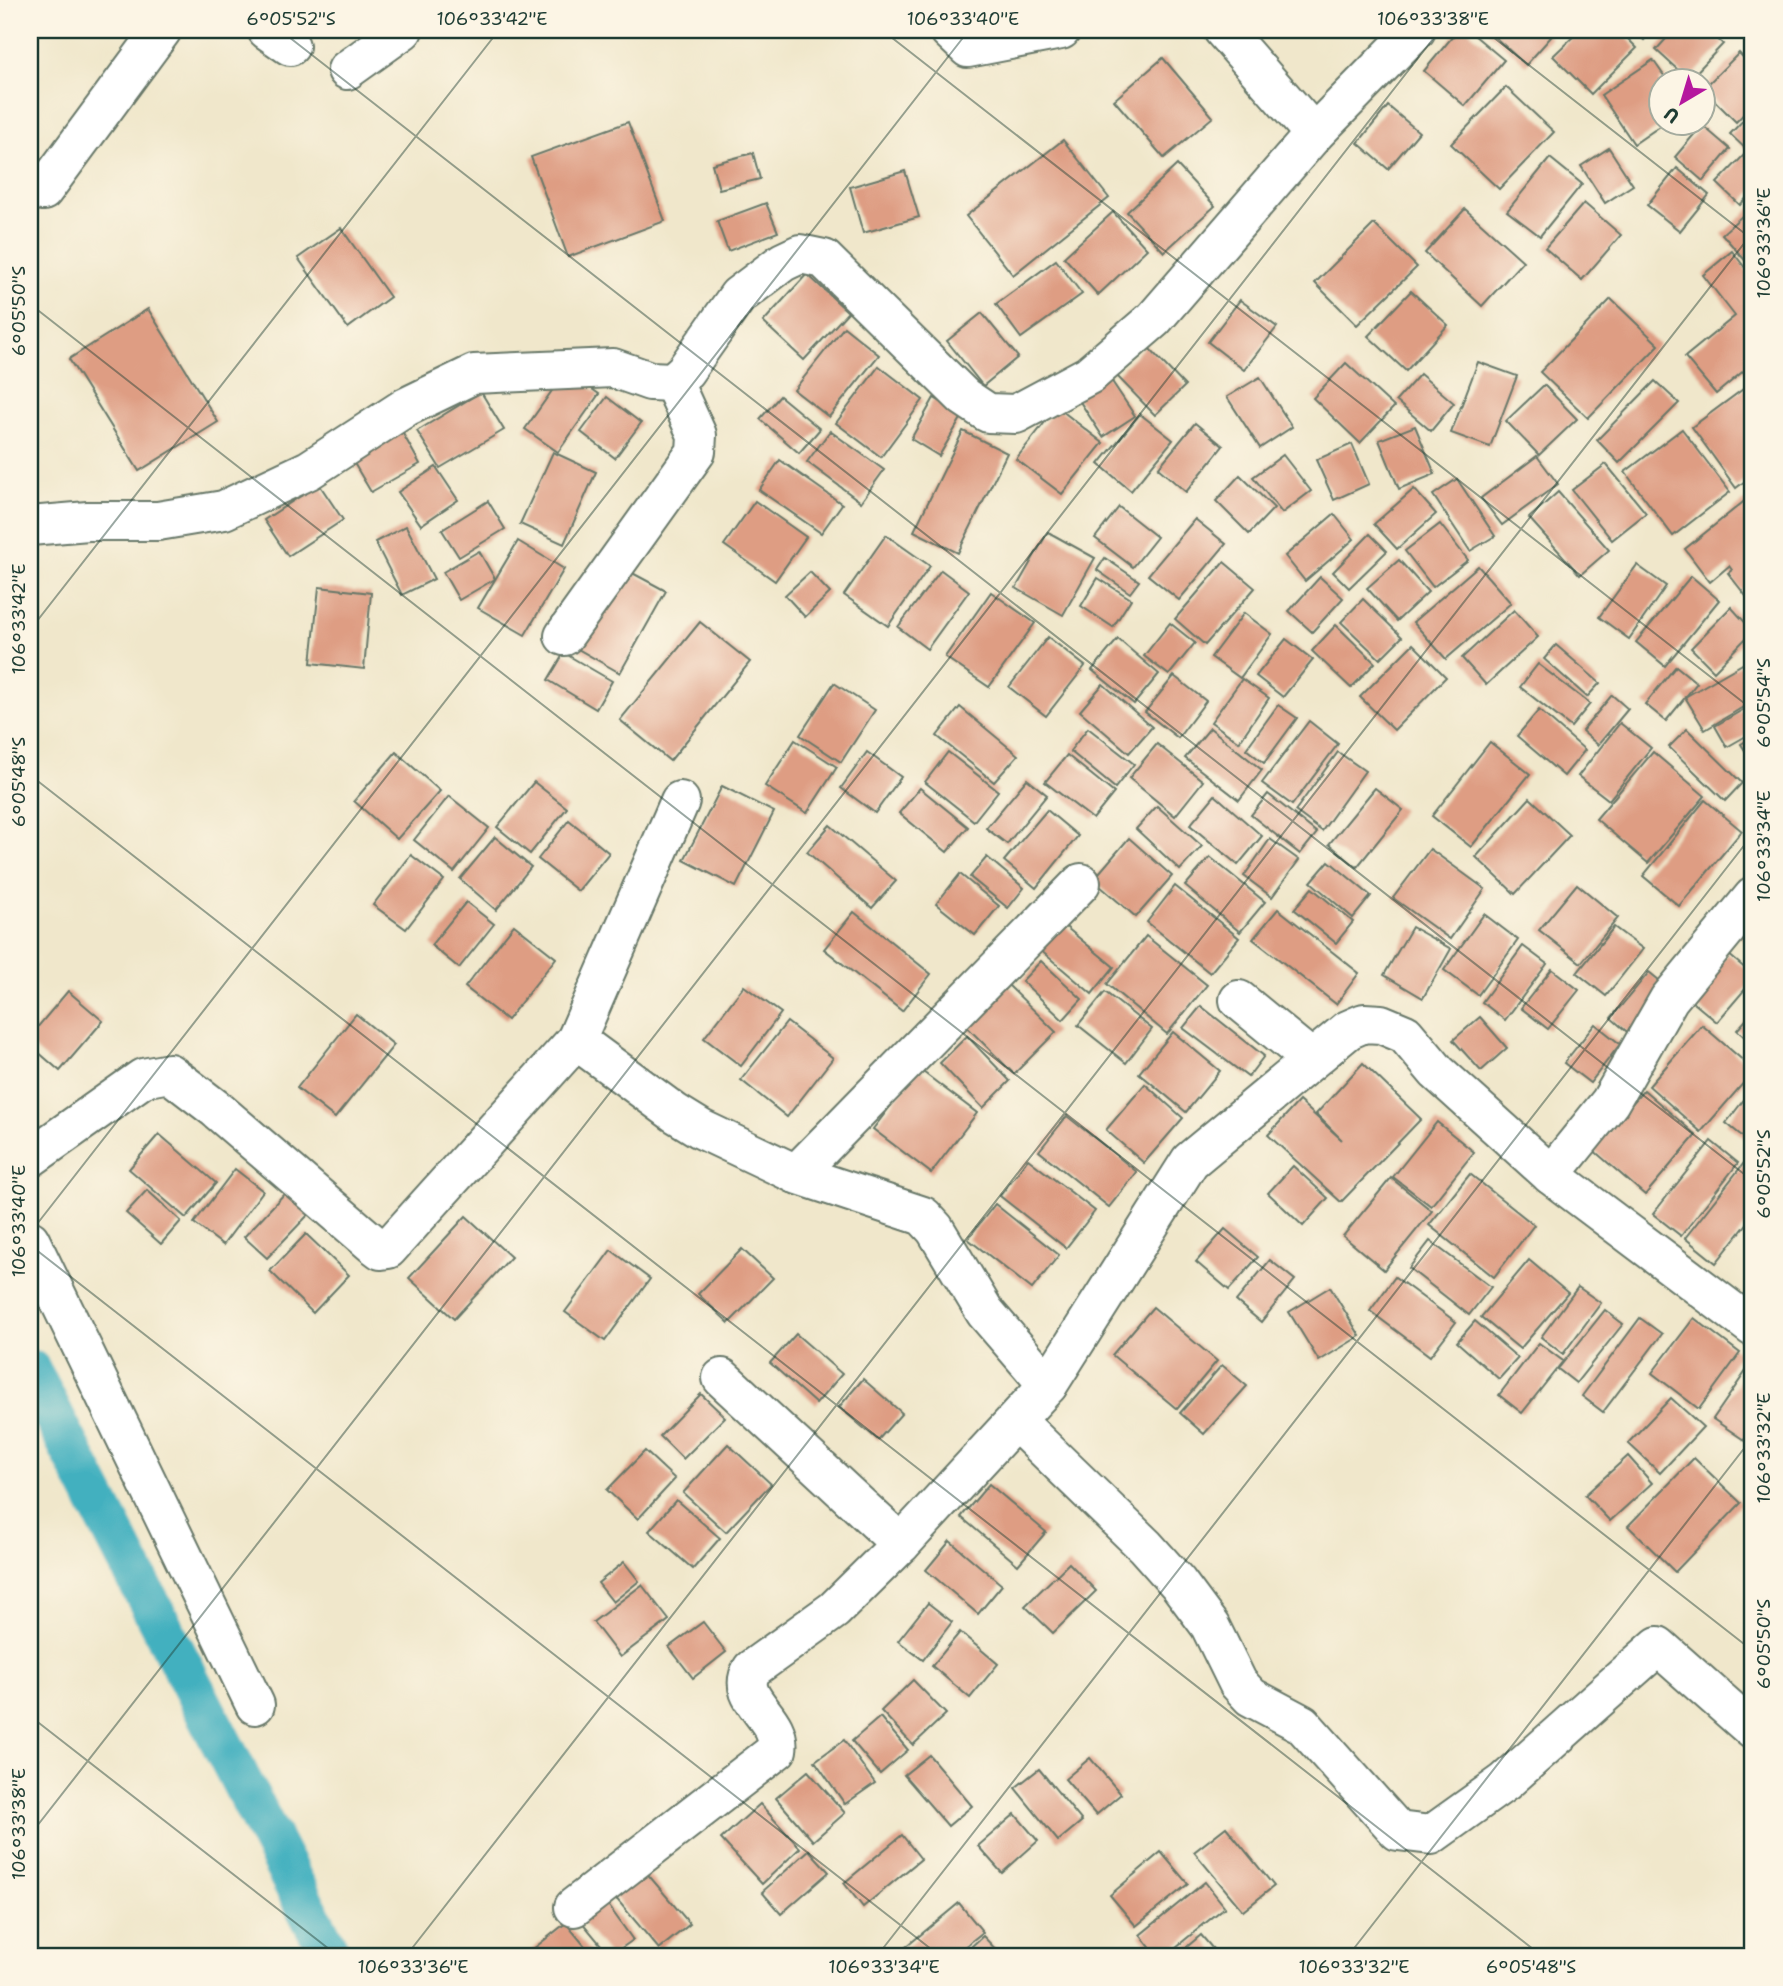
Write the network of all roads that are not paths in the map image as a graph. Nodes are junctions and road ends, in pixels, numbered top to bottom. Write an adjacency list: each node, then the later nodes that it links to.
1 (162, 30): 9 (street)
2 (402, 30): 7 (street)
3 (949, 30): 4 (street)
4 (1061, 30)
5 (1223, 30): 8 (street)
6 (1416, 30): 8 (street)
7 (347, 70)
8 (1314, 134): 10 (street)
9 (43, 191)
10 (673, 382): 11 (street); 12 (street)
11 (30, 526)
12 (564, 636)
13 (680, 801): 17 (street)
14 (1081, 883): 20 (street)
15 (1753, 897): 21 (street)
16 (1239, 1000): 18 (street)
17 (576, 1040): 19 (street); 20 (street)
18 (1311, 1059): 21 (street); 25 (street)
19 (30, 1158)
20 (796, 1174): 25 (street)
21 (1551, 1175): 23 (street)
22 (30, 1240): 28 (street)
23 (1753, 1327)
24 (722, 1378): 27 (street)
25 (1048, 1385): 26 (street)
26 (1016, 1421): 27 (street); 29 (street)
27 (901, 1544): 30 (street)
28 (255, 1705)
29 (1753, 1730)
30 (574, 1907)

